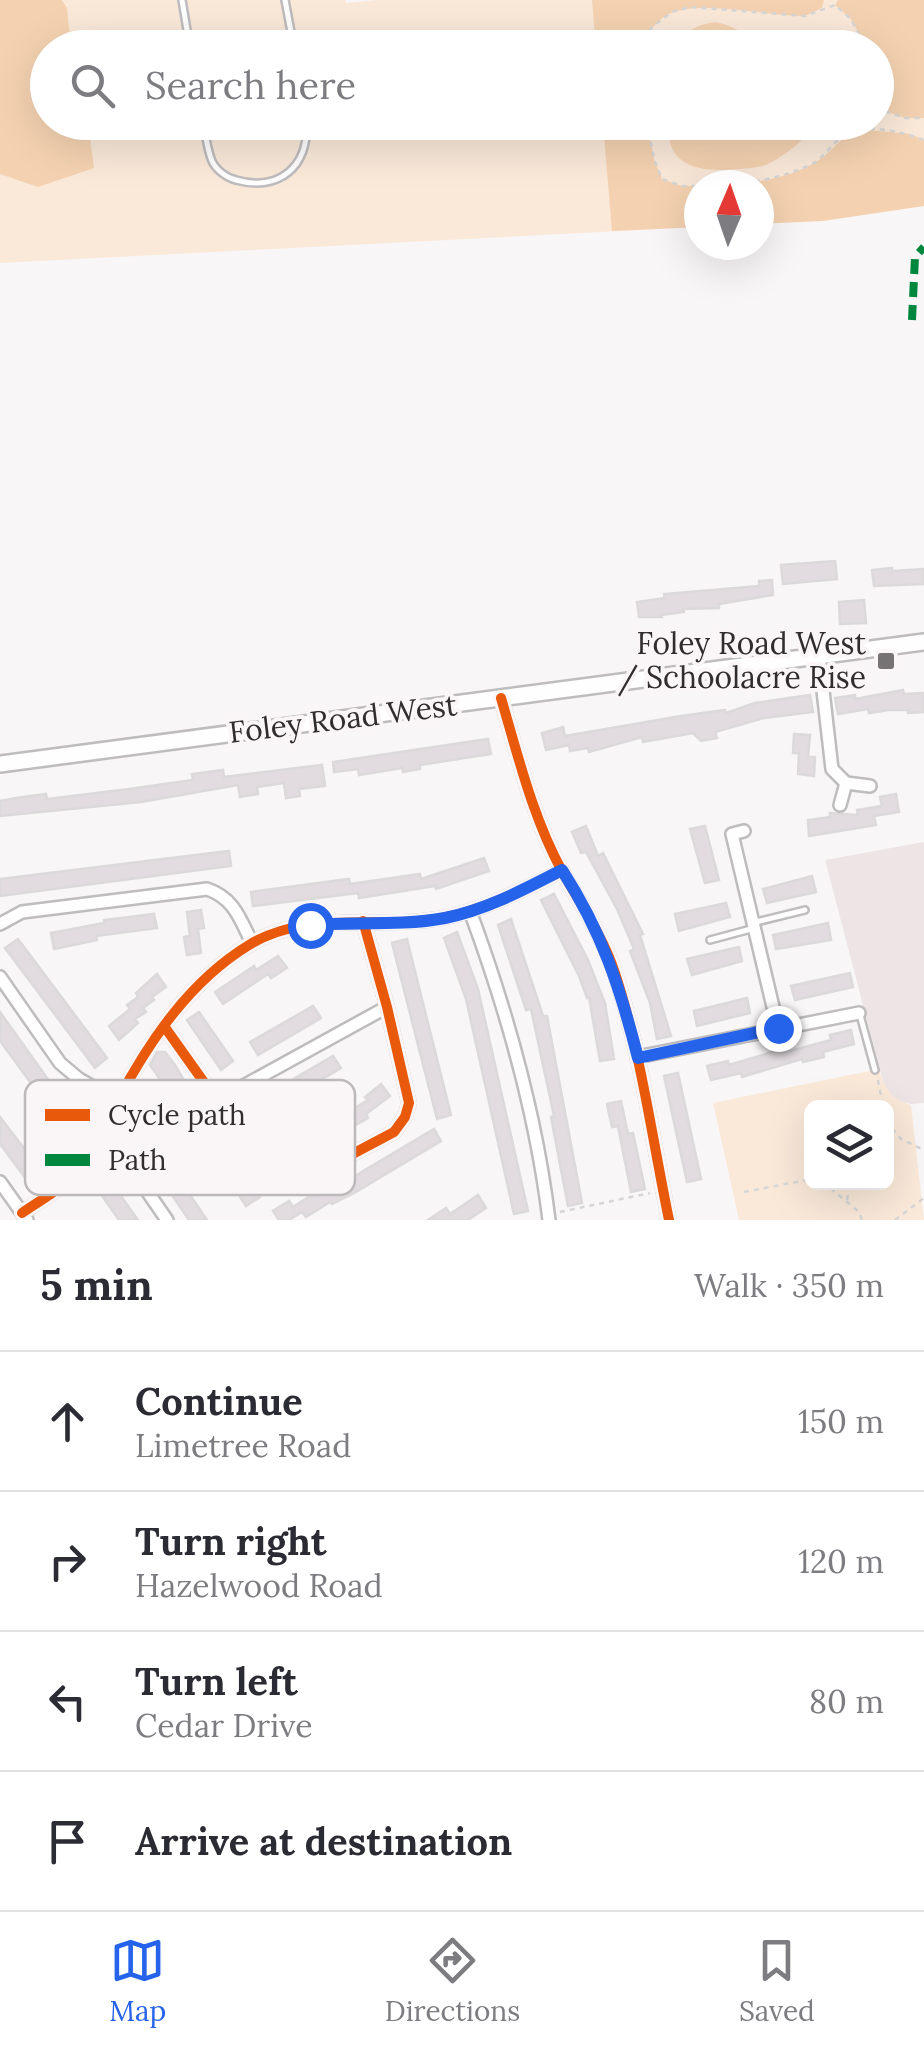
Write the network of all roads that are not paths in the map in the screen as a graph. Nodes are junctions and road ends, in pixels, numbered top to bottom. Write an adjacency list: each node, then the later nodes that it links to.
1 (182, 0): 3 (lane)
2 (286, 0): 4 (lane)
3 (187, 30)
4 (291, 30)
5 (207, 140): 6 (lane)
6 (304, 140)
7 (924, 642): 8 (main road, Foley Road West)
8 (819, 656): 9 (main road, Foley Road West); 11 (street)
9 (501, 698): 10 (main road, Foley Road West); 15 (street)
10 (0, 764)
11 (846, 783): 12 (street); 13 (street)
12 (870, 786)
13 (840, 805)
14 (744, 831): 20 (street)
15 (562, 870): 17 (street); 28 (street)
16 (805, 910): 20 (lane)
17 (470, 911): 18 (street); 39 (street)
18 (364, 921): 22 (street); 24 (street)
19 (0, 924): 22 (street)
20 (754, 926): 21 (lane); 27 (street)
21 (710, 940)
22 (252, 943): 26 (street)
23 (0, 976): 30 (street)
24 (388, 1007): 33 (street); 34 (street)
25 (859, 1013): 27 (street); 29 (lane)
26 (164, 1026): 31 (street); 32 (street)
27 (778, 1028): 28 (street)
28 (638, 1058): 41 (street)
29 (875, 1070)
30 (81, 1080)
31 (130, 1080)
32 (203, 1080)
33 (255, 1080)
34 (355, 1153)
35 (0, 1182): 38 (street)
36 (50, 1195): 38 (street)
37 (150, 1195): 40 (street)
38 (25, 1216)
39 (549, 1217)
40 (167, 1220)
41 (669, 1220)

